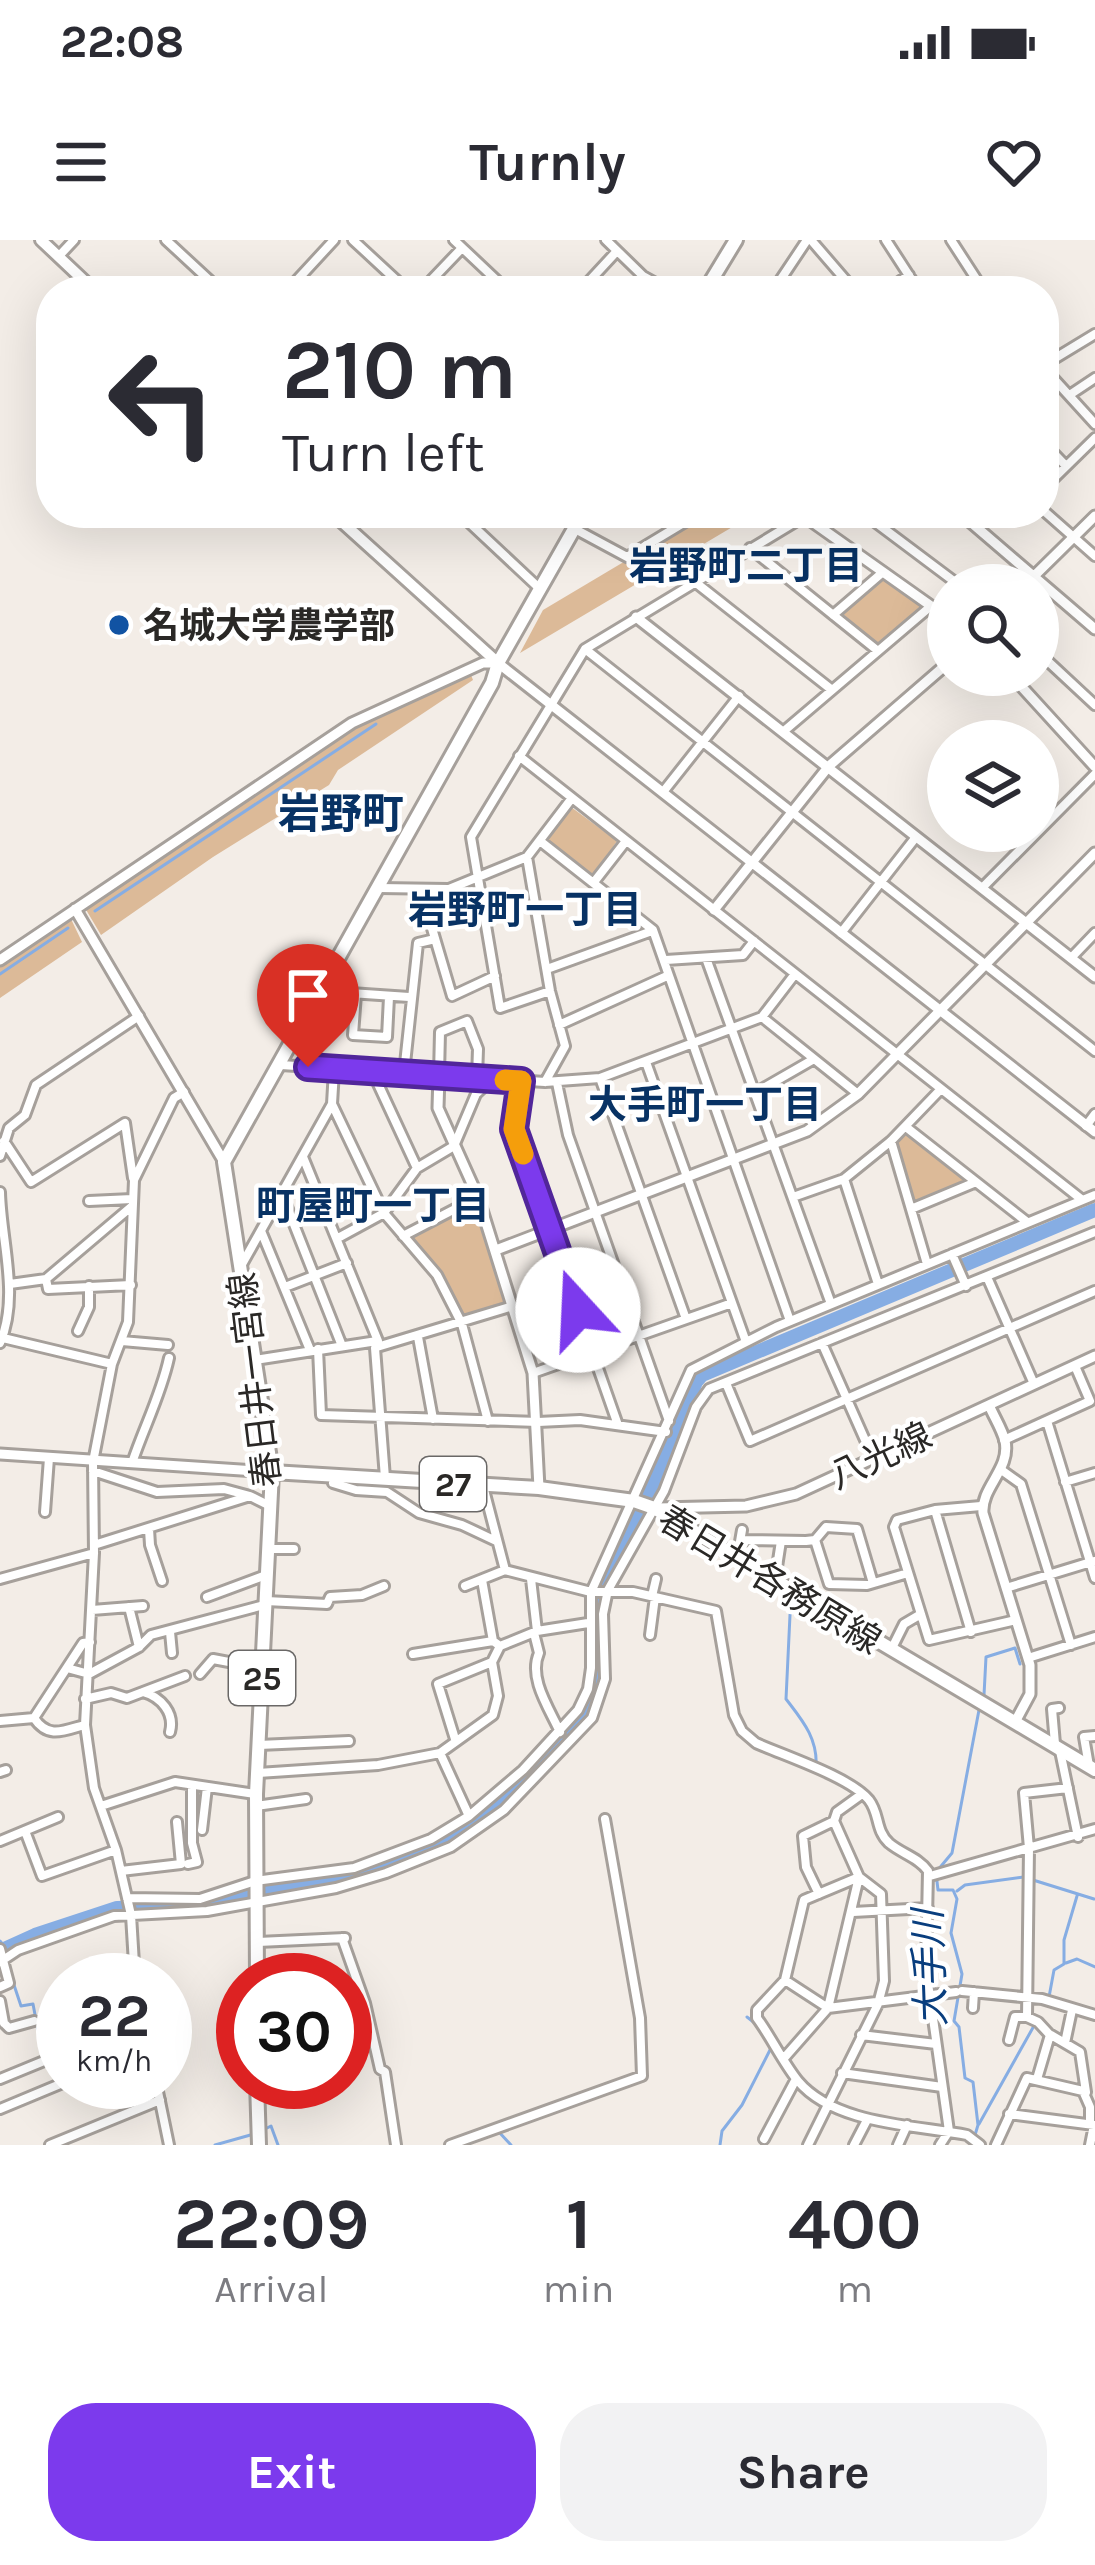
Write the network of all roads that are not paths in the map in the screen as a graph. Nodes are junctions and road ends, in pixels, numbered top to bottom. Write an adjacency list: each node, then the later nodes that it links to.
1 (41, 240): 13 (main road)
2 (74, 240): 13 (street)
3 (166, 240): 16 (street)
4 (334, 240): 17 (street)
5 (353, 240): 18 (street)
6 (606, 240): 12 (street)
7 (736, 240): 23 (main road)
8 (809, 240): 24 (street); 25 (street)
9 (886, 240): 14 (street)
10 (951, 240): 26 (street)
11 (458, 244): 19 (street); 20 (street)
12 (617, 251): 21 (street); 22 (street)
13 (58, 256): 15 (main road)
14 (909, 275)
15 (79, 276)
16 (205, 276)
17 (300, 276)
18 (392, 276)
19 (433, 276)
20 (492, 276)
21 (597, 276)
22 (643, 276)
23 (715, 276)
24 (786, 276)
25 (841, 276)
26 (974, 276)
27 (1095, 334): 28 (street)
28 (1059, 358)
29 (1095, 378): 31 (street)
30 (1059, 383): 31 (street)
31 (1070, 394): 32 (street)
32 (1094, 420)
33 (1095, 438): 35 (street)
34 (1059, 458): 35 (street)
35 (1066, 466): 36 (street)
36 (1059, 473)
37 (1095, 516): 47 (street)
38 (1059, 524): 47 (street)
39 (349, 528): 64 (main road)
40 (475, 528): 55 (street)
41 (574, 528): 42 (street); 55 (main road)
42 (675, 528)
43 (782, 528): 48 (street)
44 (821, 528): 53 (street)
45 (883, 528): 50 (street)
46 (975, 528): 51 (street)
47 (1073, 537): 49 (street); 52 (street)
48 (750, 548): 54 (street); 59 (street)
49 (1095, 556)
50 (931, 564)
51 (1012, 564)
52 (1046, 564)
53 (883, 572): 56 (street); 59 (street)
54 (695, 582): 60 (street); 67 (street)
55 (540, 589): 64 (main road)
56 (927, 603)
57 (1059, 603): 61 (street)
58 (927, 610): 63 (street)
59 (833, 614): 63 (street)
60 (636, 617): 62 (street); 68 (street)
61 (1095, 629)
62 (585, 649): 70 (street); 73 (street)
63 (878, 651): 67 (street)
64 (498, 663): 70 (street); 89 (main road); 92 (street)
65 (1059, 672): 71 (street)
66 (927, 681): 75 (street)
67 (832, 690): 72 (street)
68 (739, 696): 72 (street); 73 (street)
69 (1030, 696): 76 (street)
70 (551, 704): 74 (street); 77 (street)
71 (1095, 705)
72 (784, 731): 75 (street)
73 (704, 742): 77 (street); 79 (street)
74 (519, 756): 78 (street); 86 (street)
75 (829, 766): 79 (street); 80 (street)
76 (1095, 770): 90 (street)
77 (663, 792): 85 (street)
78 (572, 798): 81 (street); 82 (street)
79 (794, 810): 85 (street); 87 (street)
80 (916, 837): 87 (street); 90 (street)
81 (540, 841): 84 (street); 88 (street)
82 (626, 841): 88 (street); 93 (street)
83 (1095, 853): 94 (street)
84 (527, 857): 86 (street); 105 (street)
85 (752, 863): 93 (street); 96 (street)
86 (477, 878): 91 (street); 107 (street)
87 (881, 882): 96 (street); 104 (street)
88 (594, 883): 95 (street)
89 (378, 888): 91 (street); 110 (main road)
90 (982, 888): 94 (street)
91 (449, 890): 98 (street)
92 (75, 909): 102 (street); 116 (street)
93 (714, 910): 99 (street)
94 (1026, 923): 101 (street); 104 (street)
95 (653, 930): 103 (street); 105 (street)
96 (841, 933): 115 (street)
97 (1095, 933): 101 (street)
98 (435, 939): 107 (street); 114 (street)
99 (754, 941): 100 (street); 106 (street)
100 (706, 958): 103 (street); 119 (street)
101 (1070, 958): 109 (street)
102 (0, 960)
103 (666, 960): 108 (street)
104 (986, 965): 115 (street); 121 (street)
105 (547, 969): 111 (street)
106 (795, 974): 117 (street); 122 (street)
107 (495, 976): 111 (street)
108 (668, 976): 118 (street); 120 (street)
109 (1095, 977)
110 (321, 991): 112 (street); 125 (main road)
111 (550, 991): 118 (street)
112 (356, 994): 113 (street); 113 (street)
113 (389, 997): 114 (street)
114 (409, 997): 128 (street)
115 (940, 1010): 122 (street); 144 (street)
116 (139, 1016): 137 (street); 143 (street)
117 (762, 1017): 119 (street); 123 (street)
118 (559, 1025): 134 (street)
119 (732, 1028): 120 (street); 138 (street)
120 (691, 1044): 124 (street); 151 (street)
121 (1095, 1051)
122 (897, 1054): 136 (street); 139 (street)
123 (814, 1059): 138 (street); 139 (street)
124 (646, 1062): 131 (street); 154 (street)
125 (281, 1064): 126 (street); 152 (main road)
126 (334, 1070): 127 (street); 140 (street)
127 (372, 1072): 128 (street); 153 (street)
128 (404, 1073): 129 (street)
129 (439, 1076): 130 (street); 130 (street); 148 (street)
130 (477, 1078): 132 (street)
131 (600, 1078): 135 (street); 160 (street)
132 (492, 1079): 133 (street); 148 (street)
133 (521, 1081): 134 (street); 171 (street)
134 (545, 1082): 135 (street)
135 (557, 1083): 168 (street)
136 (941, 1089): 142 (street); 164 (street)
137 (184, 1092): 152 (street); 156 (street)
138 (755, 1093): 147 (street)
139 (858, 1094): 147 (street)
140 (332, 1104): 150 (street); 169 (street)
141 (1095, 1114): 144 (street)
142 (906, 1127): 146 (street); 157 (street)
143 (4, 1129): 145 (street)
144 (1091, 1129)
145 (4, 1141): 149 (street); 156 (street)
146 (891, 1141): 155 (street); 167 (street)
147 (774, 1144): 151 (street); 163 (street)
148 (454, 1146): 153 (street); 162 (street)
149 (0, 1156)
150 (303, 1157): 159 (street); 175 (street)
151 (733, 1160): 154 (street); 195 (street)
152 (224, 1162): 180 (main road, 春日井一宮線 / 25)
153 (417, 1168): 169 (street)
154 (687, 1177): 160 (street); 191 (street)
155 (844, 1179): 163 (street); 186 (street)
156 (134, 1180): 166 (street)
157 (977, 1182): 167 (street); 170 (street)
158 (0, 1192): 185 (street)
159 (282, 1194): 172 (street); 181 (street)
160 (641, 1195): 168 (street); 194 (street)
161 (1095, 1195): 164 (street)
162 (478, 1197): 174 (street); 176 (street)
163 (793, 1197): 192 (street)
164 (1082, 1200): 170 (street)
165 (89, 1201): 166 (street)
166 (132, 1203): 183 (street); 187 (street)
167 (911, 1209): 179 (street)
168 (595, 1212): 171 (street); 199 (street)
169 (384, 1213): 174 (street); 175 (street)
170 (1028, 1222): 177 (street)
171 (549, 1229): 176 (street); 209 (street)
172 (261, 1231): 180 (street); 189 (street)
173 (1095, 1232): 182 (street)
174 (403, 1236): 196 (street)
175 (338, 1238): 178 (street)
176 (496, 1250): 193 (street)
177 (953, 1255): 179 (street); 184 (street)
178 (347, 1263): 181 (street); 205 (street)
179 (927, 1264): 186 (street)
180 (241, 1266): 212 (main road, 春日井一宮線 / 25)
181 (314, 1275): 189 (street); 207 (street)
182 (987, 1277): 184 (street); 197 (street)
183 (46, 1279): 185 (street); 188 (street)
184 (964, 1283): 204 (street)
185 (10, 1284): 201 (street)
186 (878, 1284): 192 (street)
187 (131, 1285): 188 (street); 202 (street)
188 (89, 1286): 198 (street)
189 (285, 1287): 208 (street)
190 (1095, 1291): 197 (street)
191 (731, 1303): 194 (street); 203 (street)
192 (831, 1304): 195 (street)
193 (514, 1306): 196 (street); 215 (street)
194 (686, 1319): 199 (street)
195 (790, 1321): 203 (street)
196 (462, 1324): 200 (street); 224 (street)
197 (1010, 1328): 217 (street); 218 (street)
198 (78, 1331)
199 (639, 1335): 209 (street); 228 (street)
200 (418, 1337): 205 (street); 223 (street)
201 (1, 1341): 213 (street)
202 (122, 1341): 206 (street); 213 (street)
203 (746, 1342): 219 (street)
204 (822, 1343): 216 (street); 218 (street)
205 (376, 1344): 207 (street); 222 (street)
206 (168, 1345)
207 (342, 1346): 208 (street)
208 (314, 1350): 212 (street); 222 (street)
209 (593, 1351): 215 (street); 227 (street)
210 (1095, 1356): 214 (street, 八光線)
211 (169, 1358): 233 (street)
212 (255, 1360): 236 (main road, 春日井一宮線 / 25)
213 (112, 1364): 234 (street)
214 (1075, 1366): 217 (street, 八光線); 225 (street)
215 (532, 1373): 226 (street)
216 (726, 1383): 218 (street); 221 (street)
217 (1034, 1384): 220 (street, 八光線)
218 (847, 1399): 232 (street)
219 (679, 1402): 221 (street); 228 (street)
220 (989, 1405): 229 (street); 232 (street, 八光線)
221 (694, 1406): 247 (street)
222 (381, 1418): 223 (street); 238 (street)
223 (433, 1419): 224 (street)
224 (488, 1421): 226 (street)
225 (1046, 1421): 229 (street); 239 (street)
226 (538, 1422): 227 (street); 242 (street)
227 (619, 1425): 228 (street)
228 (668, 1427): 244 (street)
229 (1004, 1440): 235 (street)
230 (0, 1454): 231 (street)
231 (50, 1458): 234 (street); 249 (street)
232 (873, 1459): 247 (street, 八光線)
233 (132, 1464): 234 (street); 236 (street)
234 (93, 1466): 243 (street); 254 (street)
235 (1000, 1468): 246 (street); 262 (street)
236 (272, 1472): 238 (main road, 春日井各務原線 / 27); 245 (main road, 春日井一宮線 / 25)
237 (1095, 1473): 239 (street)
238 (385, 1478): 241 (main road, 春日井各務原線 / 27)
239 (1065, 1482): 258 (street)
240 (333, 1483): 252 (street)
241 (484, 1486): 242 (main road, 春日井各務原線 / 27); 252 (street)
242 (539, 1488): 244 (main road, 春日井各務原線 / 27)
243 (250, 1496): 245 (street); 250 (street)
244 (634, 1501): 247 (main road, 春日井各務原線 / 27); 274 (street)
245 (268, 1505): 256 (main road, 春日井一宮線 / 25)
246 (981, 1506): 248 (street); 273 (street)
247 (654, 1508): 257 (main road, 春日井各務原線 / 27); 274 (street)
248 (935, 1510): 260 (street); 286 (street)
249 (45, 1512)
250 (149, 1528): 254 (street); 268 (street)
251 (815, 1540): 253 (street); 270 (street); 270 (street)
252 (496, 1541): 259 (street)
253 (781, 1541): 257 (street); 269 (street)
254 (94, 1549): 264 (street); 280 (street)
255 (295, 1549): 256 (street)
256 (268, 1550): 261 (main road, 春日井一宮線 / 25)
257 (737, 1560): 269 (main road, 春日井各務原線 / 27)
258 (1093, 1562): 262 (street); 263 (street)
259 (505, 1570): 265 (street); 267 (street)
260 (908, 1573): 270 (street); 281 (street)
261 (267, 1575): 275 (street); 277 (main road, 春日井一宮線 / 25)
262 (1048, 1575): 273 (street); 291 (street)
263 (1095, 1578)
264 (0, 1579)
265 (531, 1579): 274 (street); 285 (street)
266 (656, 1579): 276 (street)
267 (482, 1580): 272 (street); 290 (street)
268 (162, 1581)
269 (774, 1582): 293 (main road, 春日井各務原線 / 27)
270 (873, 1583)
271 (384, 1586): 277 (street)
272 (465, 1586)
273 (1006, 1588): 282 (street)
274 (600, 1591): 276 (street); 283 (street); 343 (street)
275 (207, 1597)
276 (653, 1597): 287 (street); 323 (street)
277 (266, 1603): 284 (street); 299 (main road, 春日井一宮線 / 25)
278 (143, 1606): 279 (street)
279 (129, 1607): 280 (street); 292 (street)
280 (92, 1610): 289 (street)
281 (921, 1614): 286 (street); 293 (street)
282 (1016, 1620): 286 (street); 296 (street)
283 (588, 1623): 285 (street); 311 (street)
284 (170, 1632): 292 (street); 294 (street)
285 (535, 1632): 290 (street); 311 (street)
286 (971, 1632)
287 (650, 1635)
288 (1095, 1637): 291 (street)
289 (90, 1642): 298 (street); 300 (street)
290 (496, 1644): 295 (street); 297 (street)
291 (1071, 1645): 296 (street)
292 (140, 1648): 300 (street)
293 (891, 1650): 308 (main road, 春日井各務原線 / 27)
294 (172, 1653)
295 (413, 1654)
296 (1028, 1658): 308 (street)
297 (492, 1662): 313 (street); 313 (street)
298 (67, 1668): 300 (street); 306 (street)
299 (263, 1668): 301 (street); 315 (main road, 春日井一宮線 / 25)
300 (89, 1674): 304 (street)
301 (200, 1674)
302 (185, 1676): 303 (street)
303 (141, 1692): 304 (street); 310 (street)
304 (85, 1699): 309 (street)
305 (1059, 1708): 316 (street)
306 (34, 1718): 307 (street); 309 (street)
307 (0, 1721)
308 (1015, 1722): 316 (main road, 春日井各務原線 / 27)
309 (85, 1725): 326 (street)
310 (170, 1732)
311 (560, 1732): 327 (street)
312 (1095, 1736): 318 (street)
313 (455, 1739): 317 (street)
314 (350, 1741): 315 (street)
315 (259, 1745): 319 (main road, 春日井一宮線 / 25)
316 (1057, 1747): 318 (main road, 春日井各務原線 / 27); 322 (street)
317 (440, 1754): 319 (street); 327 (street)
318 (1092, 1768)
319 (257, 1773): 325 (main road, 春日井一宮線 / 25)
320 (192, 1785): 321 (street); 326 (street); 339 (street)
321 (207, 1787): 325 (street); 332 (street)
322 (1068, 1788): 335 (street); 337 (street)
323 (862, 1794): 330 (street); 341 (street)
324 (306, 1799): 325 (street)
325 (256, 1800): 343 (main road, 春日井一宮線 / 25)
326 (101, 1806): 338 (street)
327 (469, 1816): 343 (street)
328 (58, 1817): 334 (street)
329 (605, 1819): 399 (street)
330 (834, 1821): 342 (street); 344 (street)
331 (177, 1822): 340 (street)
332 (202, 1829)
333 (1095, 1829): 335 (street)
334 (26, 1831): 336 (street); 338 (street)
335 (1078, 1837): 337 (street)
336 (0, 1841)
337 (1029, 1848): 341 (street); 358 (street)
338 (116, 1850): 340 (street)
339 (188, 1864)
340 (121, 1871): 345 (street)
341 (930, 1876): 346 (street)
342 (859, 1877): 344 (street); 347 (street); 348 (street)
343 (255, 1891): 345 (street); 345 (street); 349 (main road, 春日井一宮線 / 25)
344 (819, 1894): 353 (street)
345 (128, 1906): 350 (street); 352 (street)
346 (928, 1908): 347 (street); 356 (street)
347 (882, 1911): 348 (street); 360 (street)
348 (853, 1912): 361 (street)
349 (256, 1942): 351 (main road, 春日井一宮線 / 25); 398 (street)
350 (132, 1953)
351 (256, 1953)
352 (2, 1956): 354 (street)
353 (785, 1980): 361 (street); 374 (street)
354 (0, 1988)
355 (974, 1992): 356 (street); 357 (street); 362 (street)
356 (929, 1996): 360 (street); 373 (street)
357 (993, 1997): 358 (street); 363 (street)
358 (1028, 1997): 364 (street); 366 (street)
359 (0, 2001): 368 (street)
360 (878, 2004): 361 (street); 369 (street)
361 (827, 2008): 374 (street)
362 (973, 2008)
363 (992, 2009)
364 (1072, 2010): 365 (street); 372 (street)
365 (1095, 2015)
366 (1027, 2017): 370 (street); 371 (street)
367 (34, 2020): 368 (street)
368 (2, 2024)
369 (861, 2035): 373 (street); 376 (street)
370 (1050, 2035): 372 (street); 379 (street)
371 (1009, 2039)
372 (1065, 2043): 382 (street)
373 (936, 2044): 380 (street)
374 (785, 2057): 377 (street)
375 (36, 2064): 378 (street)
376 (842, 2073): 380 (street); 383 (street)
377 (796, 2078): 383 (street); 393 (street)
378 (0, 2079)
379 (1037, 2079): 382 (street); 388 (street)
380 (943, 2087): 392 (street)
381 (36, 2094): 384 (street)
382 (1086, 2094): 390 (street)
383 (828, 2102): 389 (street); 400 (street)
384 (0, 2109)
385 (138, 2109): 395 (street)
386 (160, 2109): 396 (street)
387 (258, 2109): 397 (main road)
388 (1010, 2114): 390 (street); 405 (street)
389 (866, 2120): 391 (street); 401 (street)
390 (1090, 2124): 394 (street)
391 (907, 2125): 392 (street); 402 (street)
392 (949, 2132): 403 (street); 404 (street)
393 (764, 2139)
394 (1092, 2142)
395 (50, 2145)
396 (169, 2145)
397 (259, 2145)
398 (396, 2145)
399 (450, 2145)
400 (808, 2145)
401 (854, 2145)
402 (898, 2145)
403 (940, 2145)
404 (980, 2145)
405 (996, 2145)

